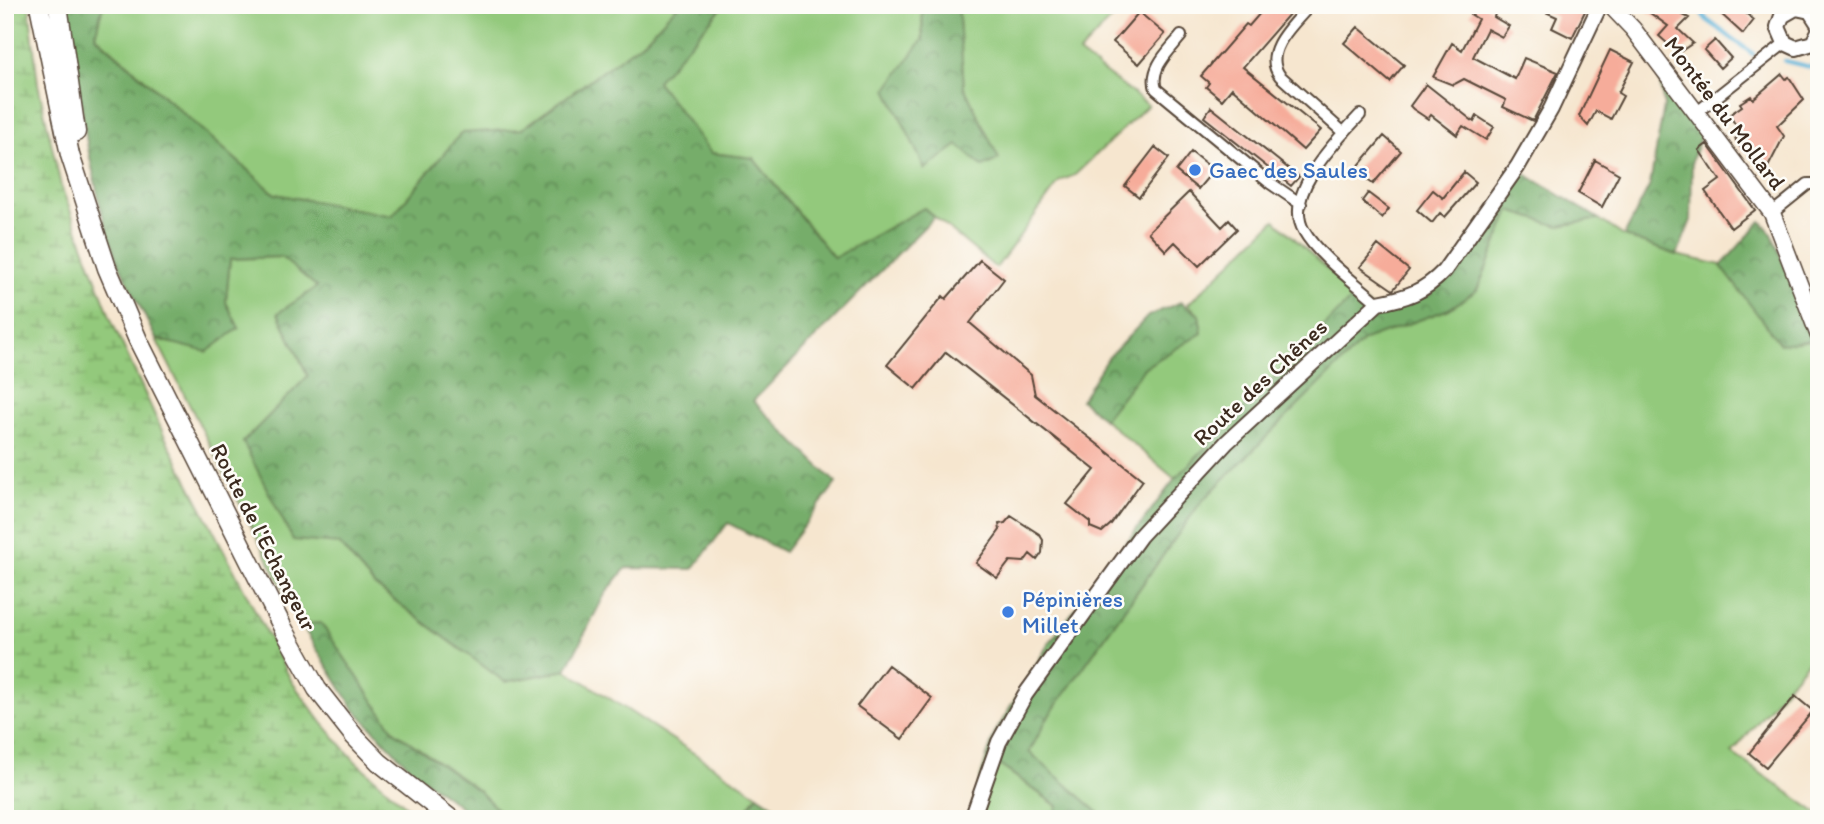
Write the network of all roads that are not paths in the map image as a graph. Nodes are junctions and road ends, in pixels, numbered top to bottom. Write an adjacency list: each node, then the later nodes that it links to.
1 (39, 5): 16 (main road, Route de l'Echangeur)
2 (58, 5): 16 (main road, Route de l'Echangeur)
3 (1310, 5): 12 (street)
4 (1600, 5): 17 (street)
5 (1609, 5): 10 (main road, Montée du Mollard)
6 (1783, 9): 7 (street); 9 (street)
7 (1818, 33): 9 (street)
8 (1181, 36): 14 (street)
9 (1785, 43): 10 (street)
10 (1696, 113): 15 (main road, Montée du Mollard)
11 (1360, 115): 12 (street)
12 (1344, 133): 14 (street)
13 (1819, 184): 15 (street)
14 (1301, 204): 17 (street)
15 (1772, 213): 18 (main road, Montée du Mollard)
16 (95, 235): 19 (main road, Route de l'Echangeur)
17 (1378, 303): 20 (street, Route des Chênes)
18 (1819, 336)
19 (451, 819)
20 (972, 819)

